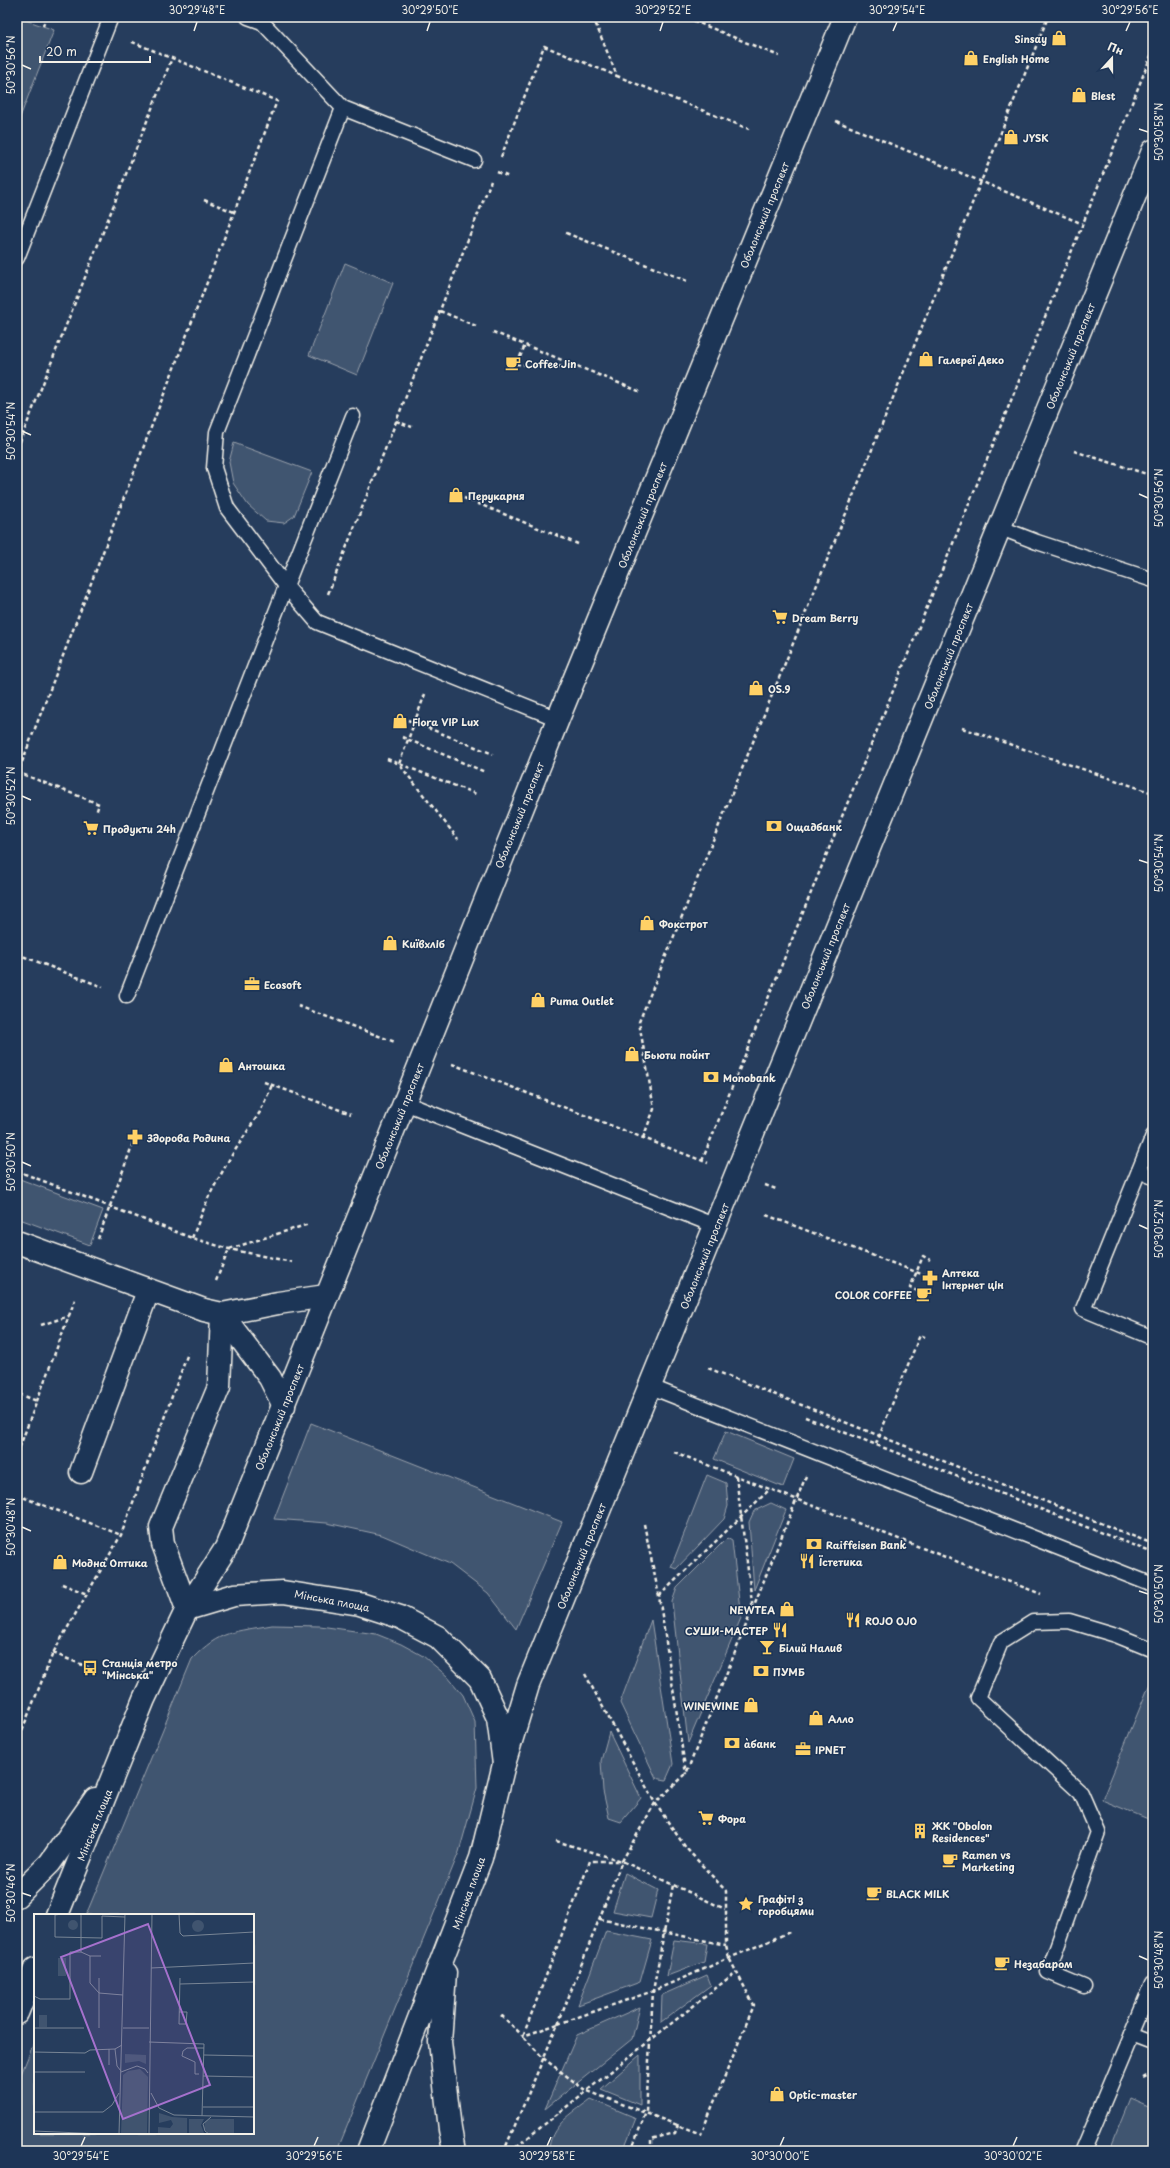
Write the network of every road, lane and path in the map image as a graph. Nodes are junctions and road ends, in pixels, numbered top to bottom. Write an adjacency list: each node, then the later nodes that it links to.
1 (46, 17): 10 (path)
2 (70, 17): 11 (path)
3 (112, 17): 11 (lane)
4 (248, 17): 9 (lane)
5 (593, 17): 15 (path)
6 (846, 17): 50 (main road, Оболонський проспект)
7 (1048, 17): 23 (path)
8 (687, 18): 13 (path)
9 (263, 20): 16 (lane)
10 (43, 26)
11 (106, 32): 14 (path); 28 (lane)
12 (1153, 50): 26 (path)
13 (779, 56)
14 (172, 58): 25 (path); 41 (path)
15 (616, 76): 18 (path); 21 (path)
16 (343, 108): 20 (lane); 48 (lane)
17 (843, 124): 23 (path)
18 (749, 129)
19 (1153, 151): 45 (main road, Оболонський проспект)
20 (474, 160)
21 (495, 171): 22 (path); 30 (path)
22 (509, 177)
23 (981, 182): 26 (path); 74 (path)
24 (204, 200): 25 (path)
25 (234, 212): 60 (path)
26 (1083, 224): 76 (path)
27 (566, 233): 29 (path)
28 (17, 258)
29 (687, 281)
30 (440, 311): 31 (path); 39 (path)
31 (476, 326)
32 (493, 332): 33 (path)
33 (525, 345): 34 (path); 36 (path)
34 (520, 357)
35 (516, 364): 36 (path)
36 (582, 368): 37 (path)
37 (641, 392)
38 (353, 416): 48 (lane)
39 (396, 421): 40 (path); 49 (path)
40 (412, 427)
41 (17, 449)
42 (1074, 451): 43 (path)
43 (1153, 476)
44 (464, 498): 46 (path)
45 (1000, 528): 47 (lane); 79 (main road, Оболонський проспект)
46 (578, 544)
47 (1153, 580)
48 (286, 586): 49 (lane); 66 (lane)
49 (317, 622): 50 (lane)
50 (558, 719): 68 (main road, Оболонський проспект)
51 (408, 720): 52 (path)
52 (414, 723): 55 (path); 56 (path)
53 (962, 728): 61 (path)
54 (402, 737): 55 (path)
55 (408, 740): 58 (path); 59 (path)
56 (493, 754)
57 (387, 759): 58 (path)
58 (399, 764): 62 (path); 64 (path)
59 (485, 772)
60 (17, 773): 63 (path)
61 (1153, 793)
62 (476, 794)
63 (96, 813)
64 (458, 839)
65 (17, 954): 66 (path)
66 (126, 996)
67 (298, 1006): 68 (path)
68 (424, 1054): 71 (main road, Оболонський проспект); 74 (path)
69 (264, 1082): 70 (path)
70 (272, 1085): 72 (path); 86 (path)
71 (405, 1103): 85 (lane); 98 (main road, Оболонський проспект)
72 (351, 1114)
73 (1153, 1136): 78 (lane)
74 (643, 1138): 76 (path)
75 (133, 1143): 82 (path)
76 (702, 1161): 79 (path)
77 (17, 1171): 82 (path)
78 (1139, 1171): 80 (lane); 103 (lane)
79 (736, 1174): 81 (path); 85 (main road, Оболонський проспект)
80 (1153, 1177)
81 (776, 1189)
82 (110, 1207): 86 (path)
83 (766, 1215): 92 (path)
84 (309, 1224): 88 (path)
85 (716, 1226): 105 (main road, Оболонський проспект)
86 (192, 1238): 88 (path)
87 (17, 1242): 95 (main road)
88 (229, 1249): 90 (path); 99 (path)
89 (930, 1260): 92 (path)
90 (292, 1262)
91 (17, 1271): 93 (path)
92 (916, 1272): 94 (path); 96 (path)
93 (28, 1275)
94 (924, 1275)
95 (148, 1291): 99 (main road); 115 (main road)
96 (918, 1291)
97 (77, 1294): 100 (path)
98 (326, 1296): 99 (main road); 108 (main road, Оболонський проспект)
99 (213, 1312): 108 (main road); 122 (path); 130 (main road)
100 (69, 1316): 101 (path); 107 (path)
101 (41, 1325)
102 (927, 1338): 110 (path)
103 (1153, 1338)
104 (708, 1368): 110 (path)
105 (651, 1387): 113 (lane); 137 (main road, Оболонський проспект)
106 (19, 1394): 107 (path)
107 (37, 1400): 114 (path)
108 (284, 1406): 130 (main road, Оболонський проспект)
109 (798, 1414): 111 (path)
110 (880, 1436): 111 (path); 123 (path)
111 (876, 1444): 124 (path)
112 (674, 1452): 116 (path)
113 (816, 1452): 119 (path); 126 (lane)
114 (17, 1454)
115 (81, 1472)
116 (736, 1476): 117 (path); 120 (path)
117 (770, 1489): 119 (path); 120 (path)
118 (17, 1495): 122 (path)
119 (797, 1500): 128 (path); 131 (path)
120 (741, 1517): 129 (path); 131 (path)
121 (644, 1524): 129 (path)
122 (121, 1535): 127 (path)
123 (1153, 1544)
124 (1153, 1553)
125 (62, 1584): 127 (path)
126 (1153, 1585)
127 (87, 1594): 133 (path)
128 (1042, 1594)
129 (659, 1596): 139 (path)
130 (187, 1609): 137 (main road, Мінська площа); 138 (main road, Мінська площа)
131 (753, 1610): 139 (path)
132 (1153, 1650): 155 (lane)
133 (53, 1653): 134 (path); 136 (path)
134 (90, 1668)
135 (585, 1674): 140 (path)
136 (17, 1743)
137 (504, 1764): 151 (main road, Мінська площа)
138 (117, 1769): 144 (main road); 146 (main road, Мінська площа)
139 (686, 1774): 140 (path)
140 (655, 1803): 142 (path); 145 (path)
141 (556, 1841): 142 (path)
142 (622, 1861): 143 (path); 147 (path); 162 (path)
143 (673, 1885): 145 (path); 148 (path)
144 (17, 1896)
145 (725, 1909): 150 (path)
146 (57, 1914)
147 (600, 1919): 148 (path); 160 (path)
148 (665, 1931): 150 (path); 157 (path)
149 (792, 1931): 152 (path)
150 (726, 1944): 152 (path)
151 (446, 1952): 169 (main road, Мінська площа); 170 (main road)
152 (729, 1958): 154 (path); 157 (path)
153 (34, 1971): 158 (main road)
154 (736, 1972): 163 (path); 168 (path)
155 (1084, 1987)
156 (1152, 1989): 161 (lane)
157 (653, 1991): 160 (path); 163 (path)
158 (17, 2013)
159 (501, 2015): 162 (path)
160 (558, 2024): 162 (path); 165 (path)
161 (1132, 2034): 164 (lane); 175 (lane)
162 (523, 2036): 165 (path)
163 (650, 2039): 166 (path); 167 (path)
164 (1153, 2042)
165 (543, 2058): 166 (path); 171 (path)
166 (585, 2090): 167 (path); 172 (path)
167 (646, 2112): 168 (path); 173 (path)
168 (678, 2124): 174 (path)
169 (368, 2151)
170 (454, 2151)
171 (504, 2151)
172 (511, 2151)
173 (631, 2151)
174 (651, 2151)
175 (1083, 2151)

